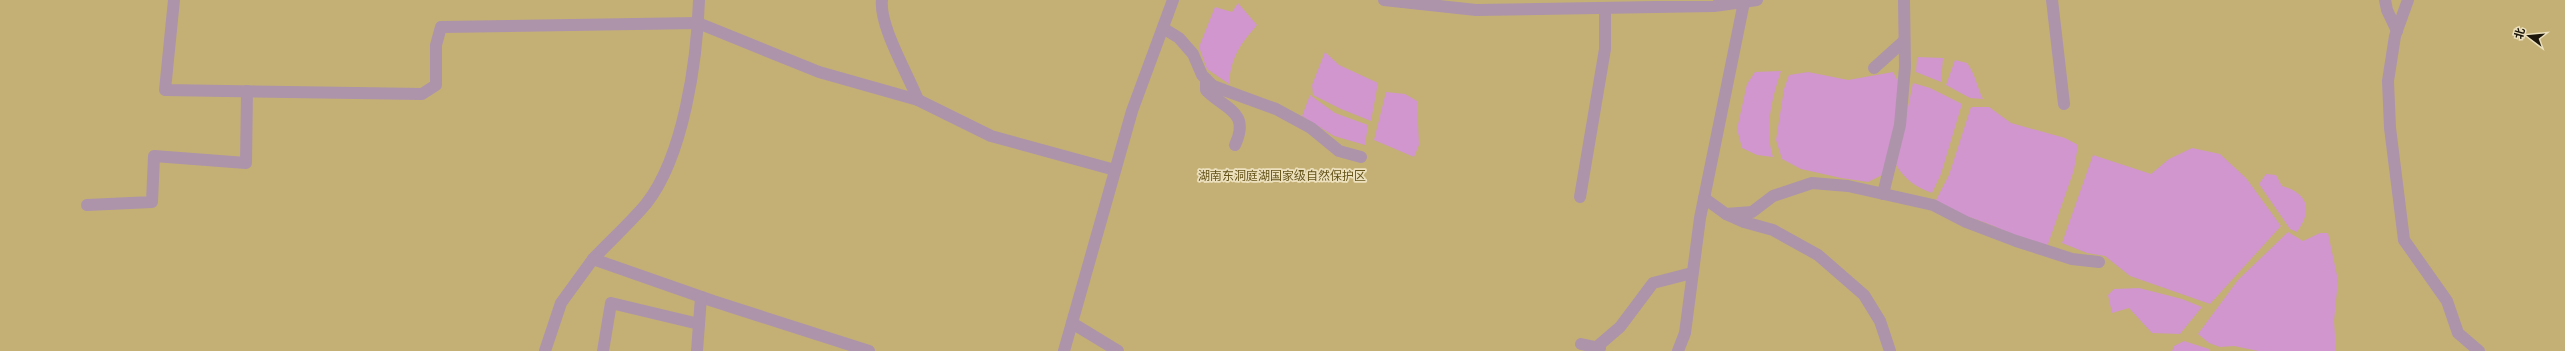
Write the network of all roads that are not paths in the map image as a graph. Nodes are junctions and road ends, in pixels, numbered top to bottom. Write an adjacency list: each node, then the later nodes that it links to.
1 (174, 0): 19 (street)
2 (699, 0): 13 (street)
3 (882, 0): 20 (street)
4 (1173, 0): 14 (street)
5 (1384, 0): 12 (street)
6 (1757, 0): 11 (street)
7 (1904, 0): 16 (street)
8 (2052, 0): 21 (street)
9 (2385, 0): 15 (street)
10 (2408, 0): 15 (street)
11 (1744, 2): 12 (street); 27 (street)
12 (1605, 9): 26 (street)
13 (698, 23): 19 (street); 20 (street); 30 (street)
14 (1163, 28): 18 (street); 24 (street)
15 (2397, 31): 46 (street)
16 (1904, 41): 17 (street); 25 (street)
17 (1874, 68)
18 (1206, 79): 22 (street); 23 (street)
19 (247, 91): 28 (street)
20 (918, 100): 24 (street)
21 (2064, 104)
22 (1235, 146)
23 (1361, 157)
24 (1115, 170): 34 (street)
25 (1883, 194): 29 (street); 31 (street)
26 (1580, 197)
27 (1704, 198): 29 (street); 32 (street)
28 (88, 206)
29 (1726, 214): 45 (street)
30 (593, 259): 33 (street); 38 (street)
31 (2100, 262)
32 (1692, 273): 37 (street); 44 (street)
33 (701, 297): 35 (street); 41 (street)
34 (1072, 323): 42 (street); 43 (street)
35 (699, 324): 39 (street); 40 (street)
36 (1582, 344): 37 (street)
37 (1598, 350)
38 (545, 351)
39 (603, 351)
40 (697, 351)
41 (869, 351)
42 (1064, 351)
43 (1118, 351)
44 (1678, 351)
45 (1890, 351)
46 (2479, 351)

